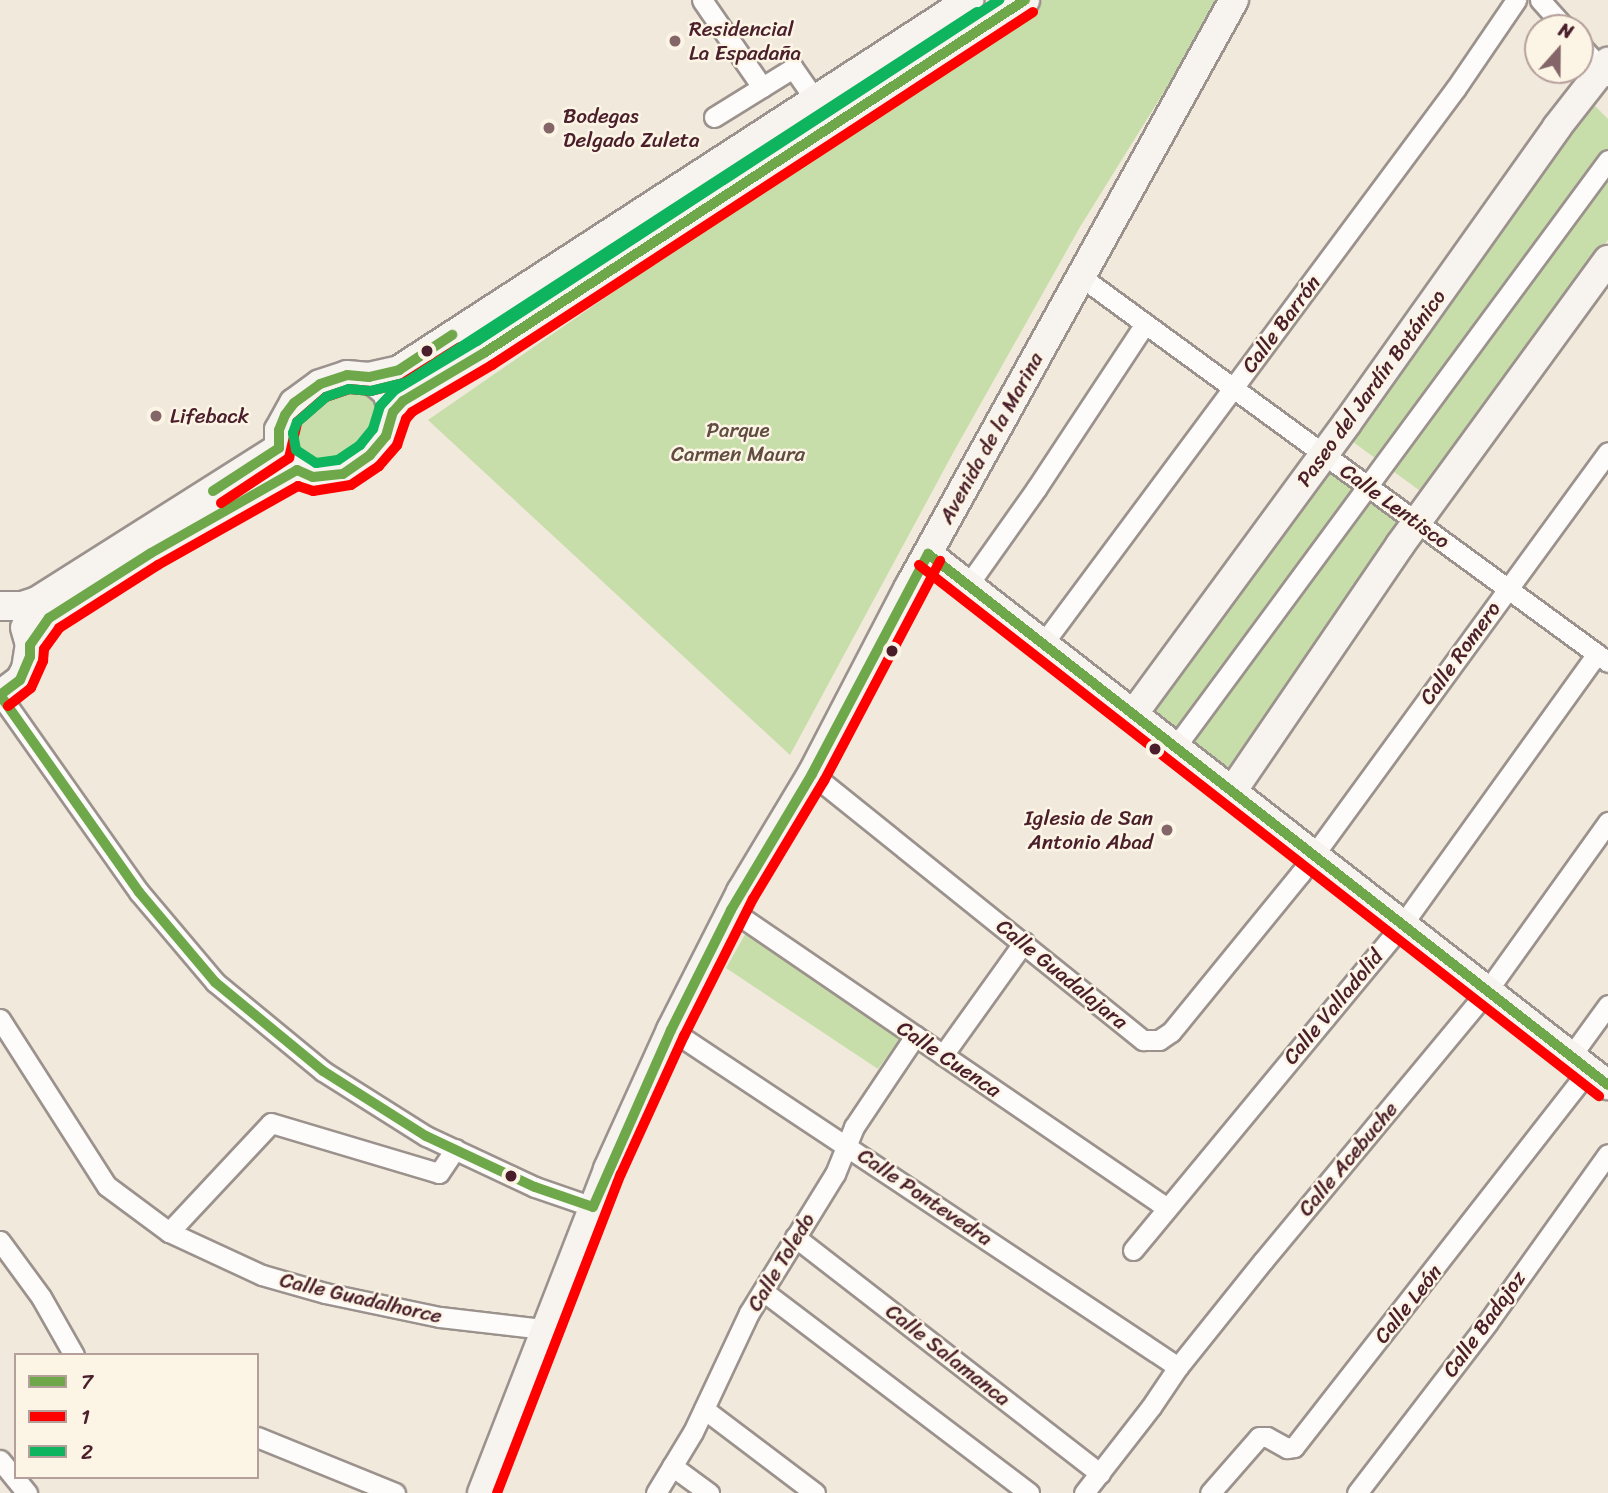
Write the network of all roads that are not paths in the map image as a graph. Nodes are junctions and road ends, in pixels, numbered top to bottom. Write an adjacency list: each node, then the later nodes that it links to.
1 (702, 0): 9 (street)
2 (969, 0): 10 (street)
3 (1024, 0): 18 (street)
4 (1234, 0): 14 (street, Avenida de la Marina)
5 (1516, 0): 17 (street, Calle Barrón)
6 (1540, 0): 7 (street)
7 (1552, 14)
8 (1606, 69): 21 (street, Paseo del Jardín Botánico)
9 (762, 87): 10 (street); 11 (street)
10 (815, 99): 16 (street)
11 (714, 117)
12 (1608, 160): 23 (street)
13 (1608, 260): 24 (street)
14 (1080, 276): 15 (street, Calle Lentisco); 25 (street, Avenida de la Marina)
15 (1145, 324): 17 (street, Calle Lentisco); 26 (street)
16 (369, 377): 18 (street); 19 (street)
17 (1233, 388): 21 (street, Calle Lentisco); 30 (street, Calle Barrón)
18 (393, 412): 22 (street)
19 (279, 448): 22 (street); 28 (street)
20 (1608, 452): 27 (street, Calle Romero)
21 (1324, 454): 23 (street, Calle Lentisco); 33 (street, Paseo del Jardín Botánico)
22 (297, 470): 29 (street)
23 (1368, 487): 24 (street, Calle Lentisco); 34 (street)
24 (1418, 523): 27 (street, Calle Lentisco); 36 (street)
25 (928, 554): 26 (street); 35 (street, Avenida de la Marina)
26 (968, 585): 30 (street)
27 (1507, 588): 31 (street, Calle Lentisco); 38 (street, Calle Romero)
28 (1, 606): 29 (street)
29 (30, 645): 32 (street)
30 (1042, 645): 33 (street)
31 (1602, 658): 40 (street, Calle Valladolid)
32 (0, 695): 50 (street)
33 (1134, 713): 34 (street)
34 (1176, 746): 36 (street)
35 (812, 774): 39 (street, Avenida de la Marina); 41 (street, Calle Guadalajara)
36 (1233, 790): 38 (street)
37 (1608, 822): 42 (street, Calle Acebuche)
38 (1314, 855): 40 (street); 41 (street, Calle Guadalajara)
39 (732, 910): 44 (street, Avenida de la Marina); 46 (street, Calle Cuenca)
40 (1402, 925): 42 (street); 53 (street, Calle Valladolid)
41 (1024, 942): 47 (street)
42 (1487, 991): 48 (street); 61 (street, Calle Acebuche)
43 (1608, 1004): 48 (street)
44 (671, 1030): 49 (street, Calle Pontevedra); 52 (street, Avenida de la Marina)
45 (3, 1031): 54 (street, Calle Guadalhorce)
46 (915, 1036): 47 (street, Calle Cuenca); 49 (street, Calle Toledo)
47 (943, 1055): 53 (street, Calle Cuenca)
48 (1589, 1070): 77 (street, Calle León)
49 (846, 1145): 55 (street, Calle Toledo); 61 (street, Calle Pontevedra)
50 (455, 1149): 52 (street); 54 (street)
51 (1608, 1154): 78 (street, Calle Badajoz)
52 (593, 1207): 59 (street, Avenida de la Marina)
53 (1167, 1208): 57 (street, Calle Valladolid)
54 (169, 1232): 59 (street, Calle Guadalhorce)
55 (795, 1237): 58 (street, Calle Toledo); 66 (street, Calle Salamanca)
56 (0, 1241): 60 (street)
57 (1133, 1250)
58 (763, 1291): 62 (street, Calle Toledo); 75 (street)
59 (544, 1329): 71 (street, Avenida de la Marina)
60 (73, 1353)
61 (1178, 1367): 66 (street, Calle Acebuche)
62 (704, 1409): 65 (street, Calle Toledo); 74 (street)
63 (259, 1438): 70 (street)
64 (0, 1460): 67 (street)
65 (672, 1466): 72 (street, Calle Toledo); 73 (street)
66 (1100, 1474): 76 (street, Calle Acebuche)
67 (14, 1477)
68 (16, 1479): 69 (street)
69 (27, 1493)
70 (395, 1493)
71 (482, 1493)
72 (656, 1493)
73 (709, 1493)
74 (815, 1493)
75 (1029, 1493)
76 (1083, 1493)
77 (1210, 1493)
78 (1357, 1493)

